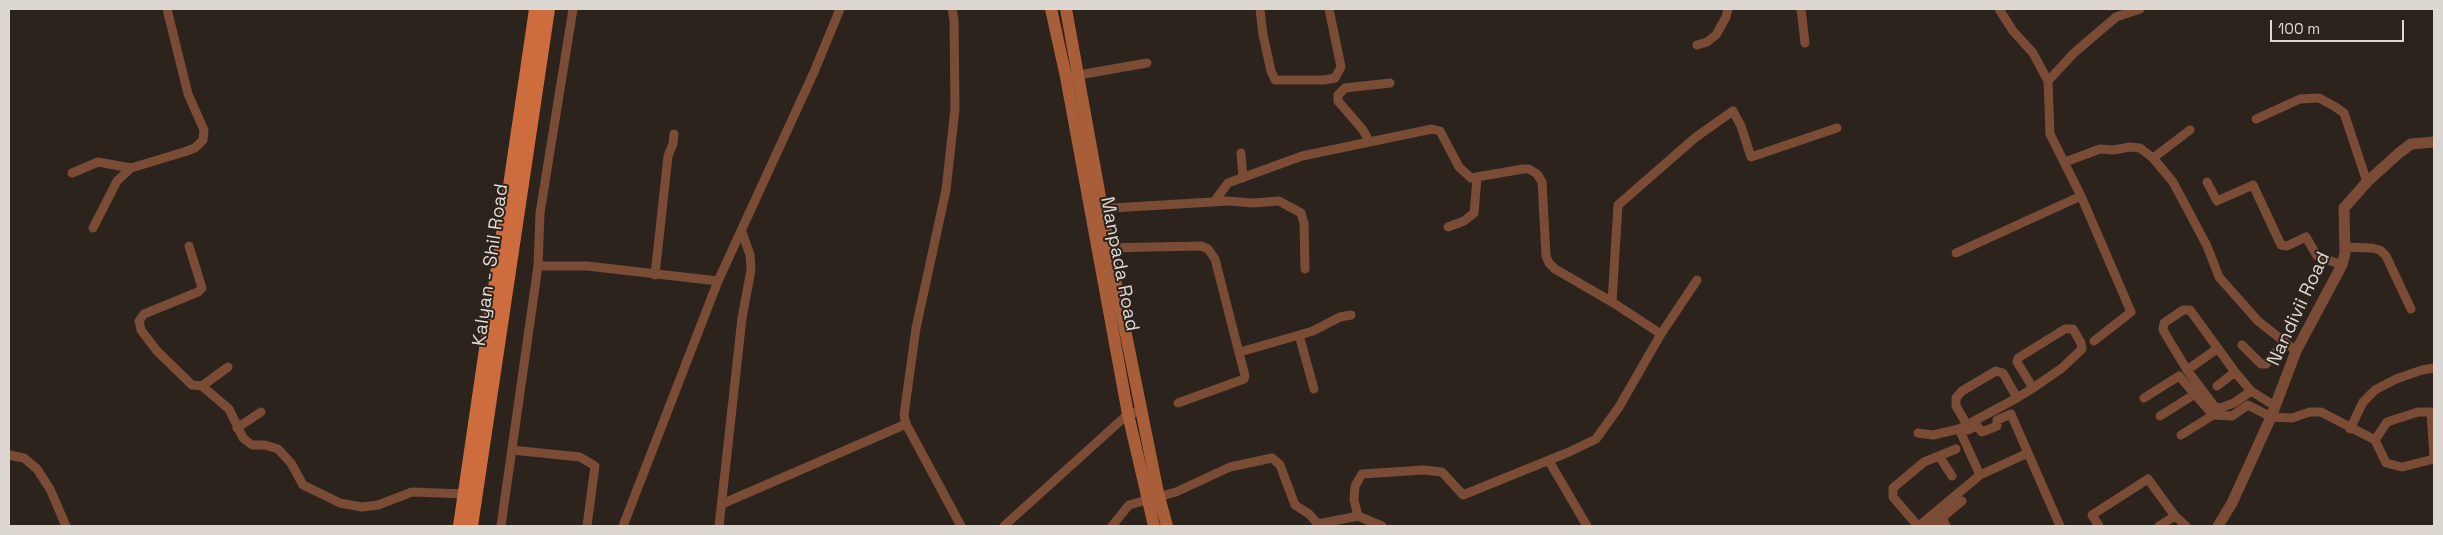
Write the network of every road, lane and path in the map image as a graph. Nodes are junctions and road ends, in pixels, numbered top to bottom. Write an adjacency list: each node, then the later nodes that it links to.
1 (167, 9): 30 (street)
2 (536, 9): 101 (main road, Kalyan - Shil Road)
3 (548, 9): 112 (main road, Kalyan - Shil Road)
4 (573, 9): 48 (street)
5 (840, 9): 42 (street)
6 (952, 9): 85 (street)
7 (1052, 9): 18 (main road, Manpada Road)
8 (1066, 9): 18 (main road, Manpada Road)
9 (1260, 9): 10 (street)
10 (1328, 9)
11 (1728, 9): 16 (street)
12 (1801, 9): 15 (street)
13 (2000, 9): 19 (street)
14 (2140, 9): 19 (street)
15 (1805, 43)
16 (1697, 45)
17 (1147, 62): 18 (street)
18 (1072, 76): 38 (main road, Manpada Road); 39 (main road, Manpada Road)
19 (2048, 81): 29 (street)
20 (1390, 83): 25 (street)
21 (2256, 119): 35 (street)
22 (1837, 128): 53 (street)
23 (2190, 130): 28 (street)
24 (674, 134): 50 (street)
25 (1369, 141): 32 (street); 33 (street)
26 (2434, 142): 35 (street, Nandivii Road)
27 (1241, 153): 32 (street)
28 (2153, 158): 29 (street); 59 (street)
29 (2065, 162): 36 (street)
30 (131, 168): 31 (street); 41 (street)
31 (72, 173)
32 (1243, 178): 37 (street)
33 (1477, 178): 40 (street); 53 (street)
34 (2207, 182): 47 (street)
35 (2366, 182): 44 (street, Nandivii Road)
36 (2081, 196): 46 (street); 58 (street)
37 (1214, 202): 38 (street); 49 (street)
38 (1103, 209): 39 (street); 45 (main road, Manpada Road)
39 (1089, 210): 45 (main road, Manpada Road)
40 (1448, 227)
41 (93, 228)
42 (742, 232): 52 (street); 104 (street)
43 (189, 246): 68 (street)
44 (2345, 247): 47 (street, Nandivii Road); 54 (street)
45 (1103, 248): 63 (street); 79 (main road, Manpada Road); 81 (main road, Manpada Road)
46 (1956, 253)
47 (2342, 265): 62 (street, Nandivii Road)
48 (538, 266): 50 (street); 93 (street)
49 (1305, 269)
50 (654, 275): 52 (street)
51 (1697, 280): 56 (street)
52 (718, 281): 115 (street)
53 (1612, 302): 56 (street)
54 (2411, 309)
55 (1351, 315): 57 (street)
56 (1661, 334): 98 (street)
57 (1299, 335): 63 (street); 71 (street)
58 (2094, 341)
59 (2285, 342): 60 (street); 62 (street)
60 (2242, 345)
61 (2217, 348): 66 (street); 66 (street); 67 (street)
62 (2296, 351): 77 (street, Nandivii Road)
63 (1240, 352): 76 (street)
64 (228, 367): 68 (street)
65 (2434, 368): 88 (street)
66 (2187, 370): 78 (street)
67 (2235, 372): 69 (street); 72 (street)
68 (202, 386): 87 (street)
69 (2217, 386)
70 (2033, 388): 70 (street); 74 (street)
71 (1314, 389)
72 (2251, 390): 77 (street); 78 (street)
73 (2195, 394): 75 (street); 82 (street); 83 (street)
74 (2017, 398): 86 (street); 86 (street)
75 (2144, 398)
76 (1178, 403)
77 (2275, 406): 84 (street, Nandivii Road)
78 (2237, 407): 82 (street); 84 (street)
79 (1141, 411): 81 (street); 102 (main road, Manpada Road)
80 (261, 412): 87 (street)
81 (1128, 414): 102 (main road, Manpada Road); 118 (street)
82 (2213, 415): 90 (street)
83 (2160, 416)
84 (2272, 418): 88 (street); 128 (street, Nandivii Road)
85 (906, 424): 104 (street); 117 (street)
86 (1963, 427): 89 (street); 99 (street)
87 (237, 428): 101 (street)
88 (2350, 429): 91 (street)
89 (1918, 433)
90 (2181, 435)
91 (2375, 440): 97 (street); 97 (street)
92 (1956, 449): 96 (street)
93 (512, 450): 113 (street); 114 (street)
94 (2028, 453): 99 (street); 99 (street); 124 (street)
95 (9, 455): 110 (street)
96 (1939, 456): 100 (street); 107 (street)
97 (2434, 458)
98 (1548, 461): 105 (street); 122 (street)
99 (1982, 474): 107 (street)
100 (1952, 476)
101 (464, 494): 111 (main road, Kalyan - Shil Road)
102 (1153, 499): 108 (street); 119 (street); 120 (main road, Manpada Road); 121 (main road, Manpada Road)
103 (1962, 501): 107 (street)
104 (722, 504): 116 (street)
105 (1358, 516): 108 (street); 109 (street)
106 (2175, 516): 125 (street); 126 (street); 127 (street)
107 (1942, 518): 123 (street)
108 (1318, 525)
109 (1377, 525)
110 (66, 526)
111 (460, 526)
112 (471, 526)
113 (503, 526)
114 (587, 526)
115 (623, 526)
116 (719, 526)
117 (961, 526)
118 (1004, 526)
119 (1112, 526)
120 (1154, 526)
121 (1166, 526)
122 (1587, 526)
123 (1932, 526)
124 (2060, 526)
125 (2099, 526)
126 (2159, 526)
127 (2186, 526)
128 (2218, 526)

